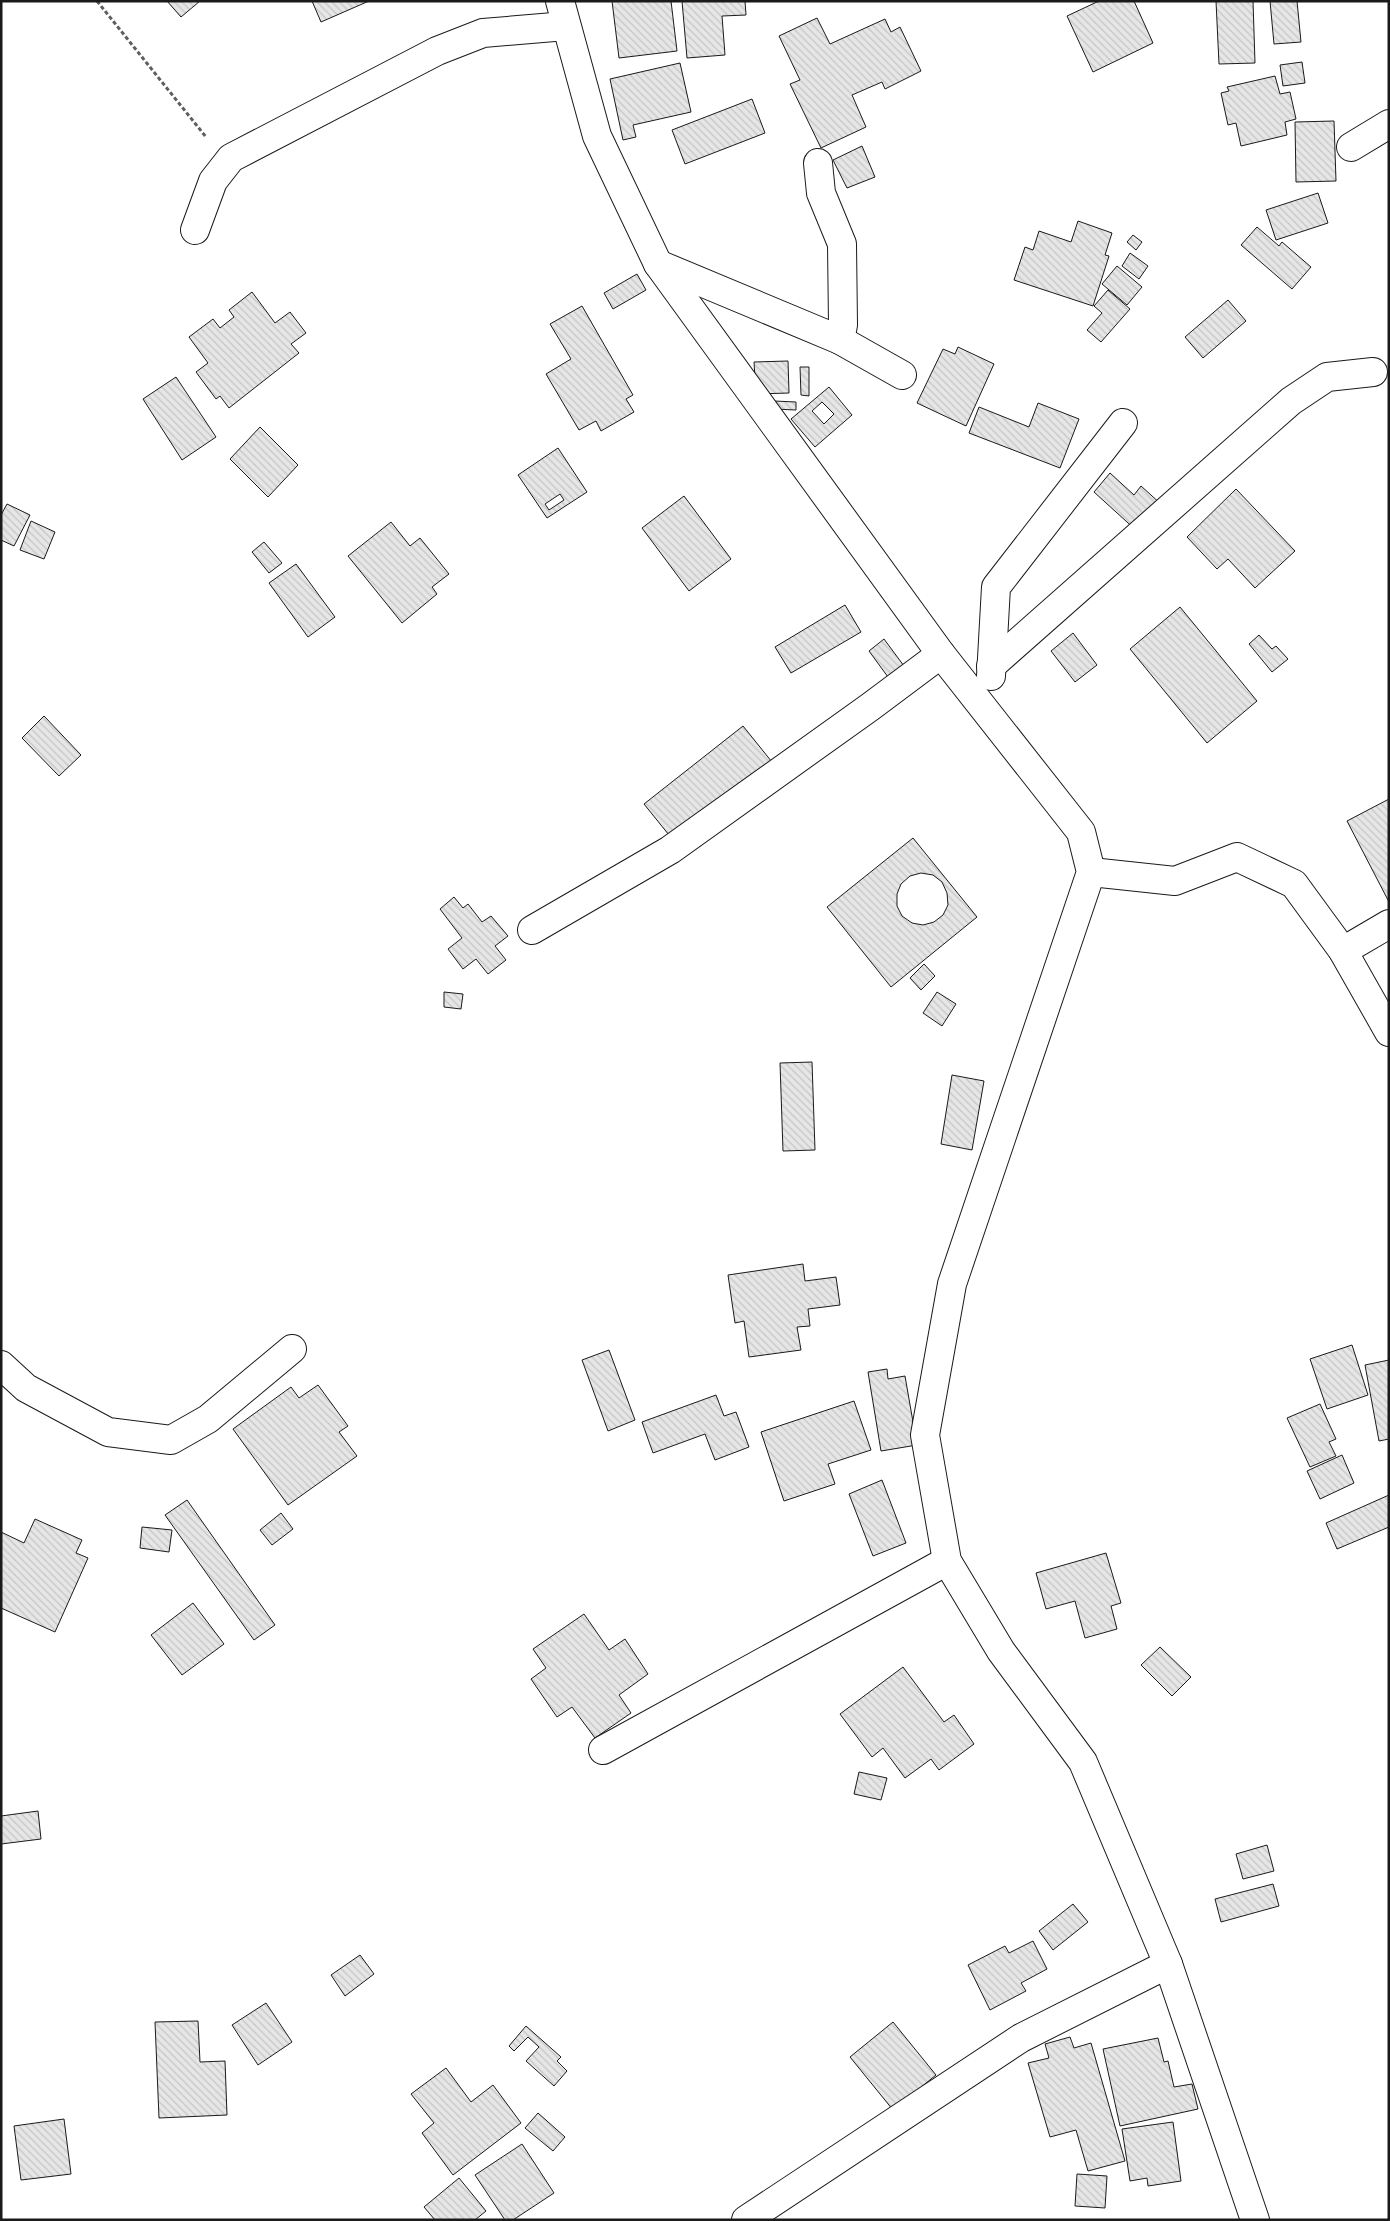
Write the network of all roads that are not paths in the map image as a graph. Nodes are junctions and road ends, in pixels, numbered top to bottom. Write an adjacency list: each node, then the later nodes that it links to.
1 (563, 14): 5 (street); 6 (street)
2 (1389, 124): 3 (street)
3 (1351, 147)
4 (818, 163): 7 (street)
5 (195, 230)
6 (658, 264): 7 (street); 11 (street)
7 (840, 340): 9 (street)
8 (1373, 372): 12 (street)
9 (902, 375)
10 (1123, 423): 12 (street)
11 (941, 654): 13 (street); 16 (street)
12 (991, 666): 13 (street)
13 (990, 717): 14 (street)
14 (1091, 872): 17 (street); 21 (street)
15 (1389, 924): 17 (street)
16 (532, 930)
17 (1343, 951): 18 (street)
18 (1389, 1032)
19 (292, 1349): 20 (street)
20 (1, 1365)
21 (948, 1561): 22 (street); 23 (street)
22 (603, 1750)
23 (1168, 1964): 24 (street); 25 (street)
24 (746, 2220)
25 (1255, 2220)

